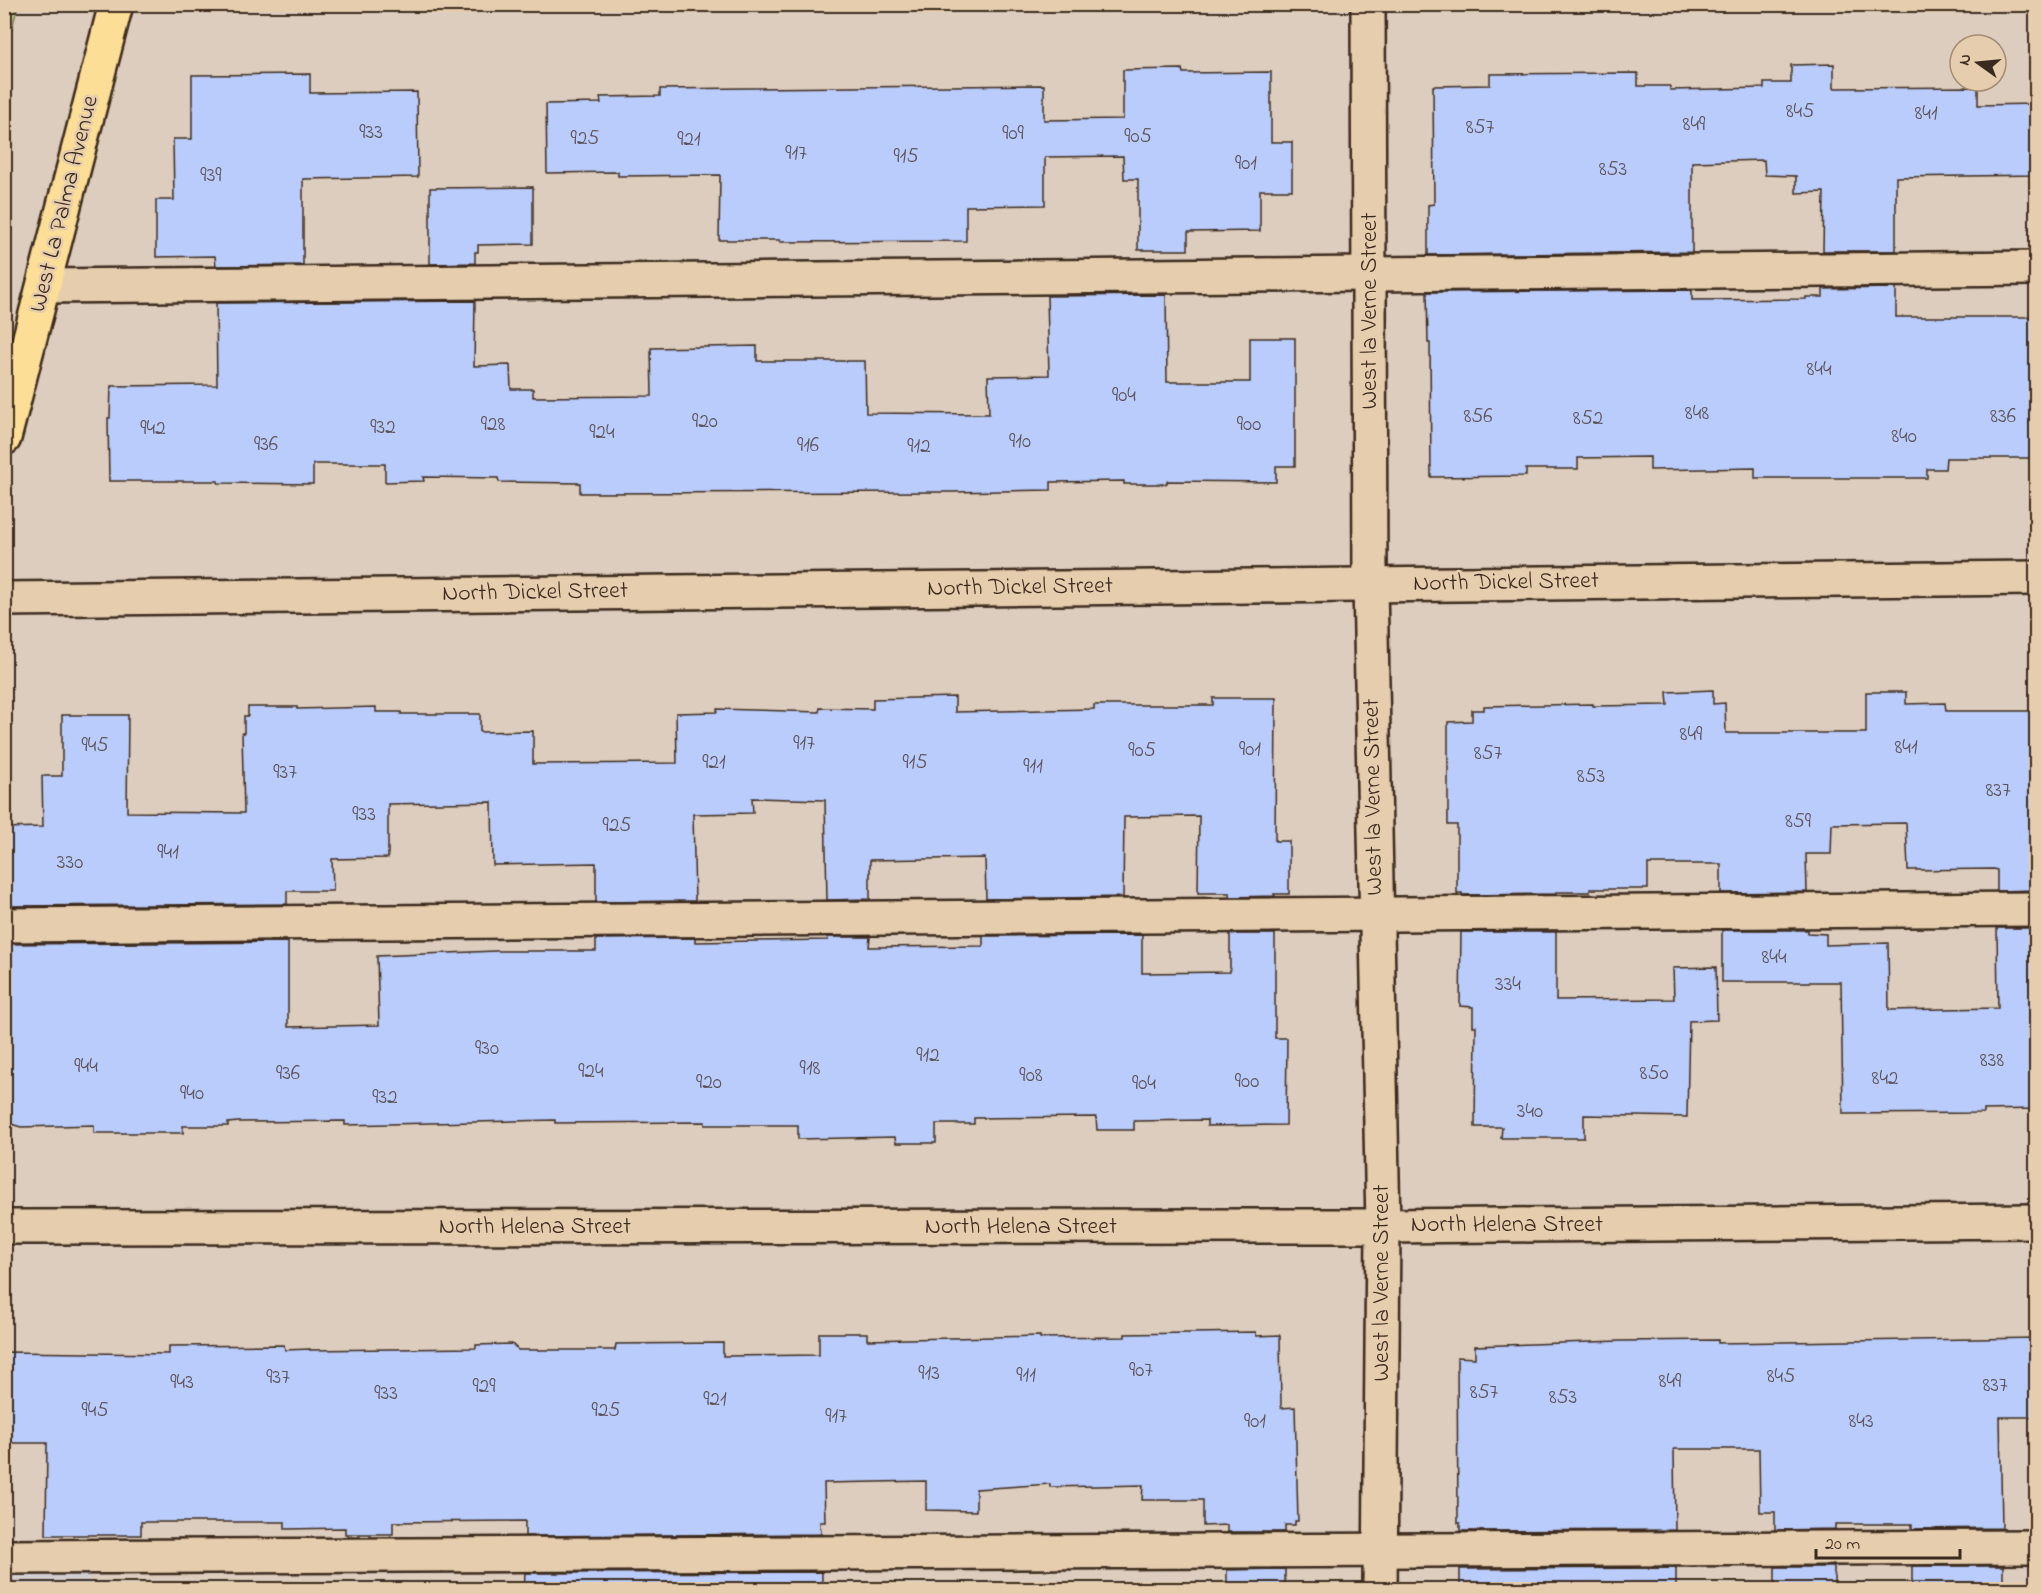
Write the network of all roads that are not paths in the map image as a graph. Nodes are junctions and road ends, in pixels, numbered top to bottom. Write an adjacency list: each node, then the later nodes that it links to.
1 (116, 4): 5 (main road, West La Palma Avenue)
2 (1368, 4): 4 (street, West la Verne Street)
3 (2037, 268): 4 (street)
4 (1370, 274): 5 (street); 8 (street, West la Verne Street)
5 (44, 286): 6 (main road, West La Palma Avenue)
6 (4, 438)
7 (2037, 578): 8 (street, North Dickel Street)
8 (1371, 584): 9 (street, North Dickel Street); 11 (street, West la Verne Street)
9 (4, 599)
10 (2037, 909): 11 (street)
11 (1377, 915): 12 (street); 14 (street, West la Verne Street)
12 (4, 925)
13 (2037, 1221): 14 (street, North Helena Street)
14 (1383, 1226): 15 (street, North Helena Street); 17 (street, West la Verne Street)
15 (4, 1227)
16 (2037, 1547): 17 (street)
17 (1380, 1550): 18 (street); 19 (street, West la Verne Street)
18 (4, 1557)
19 (1380, 1590)

